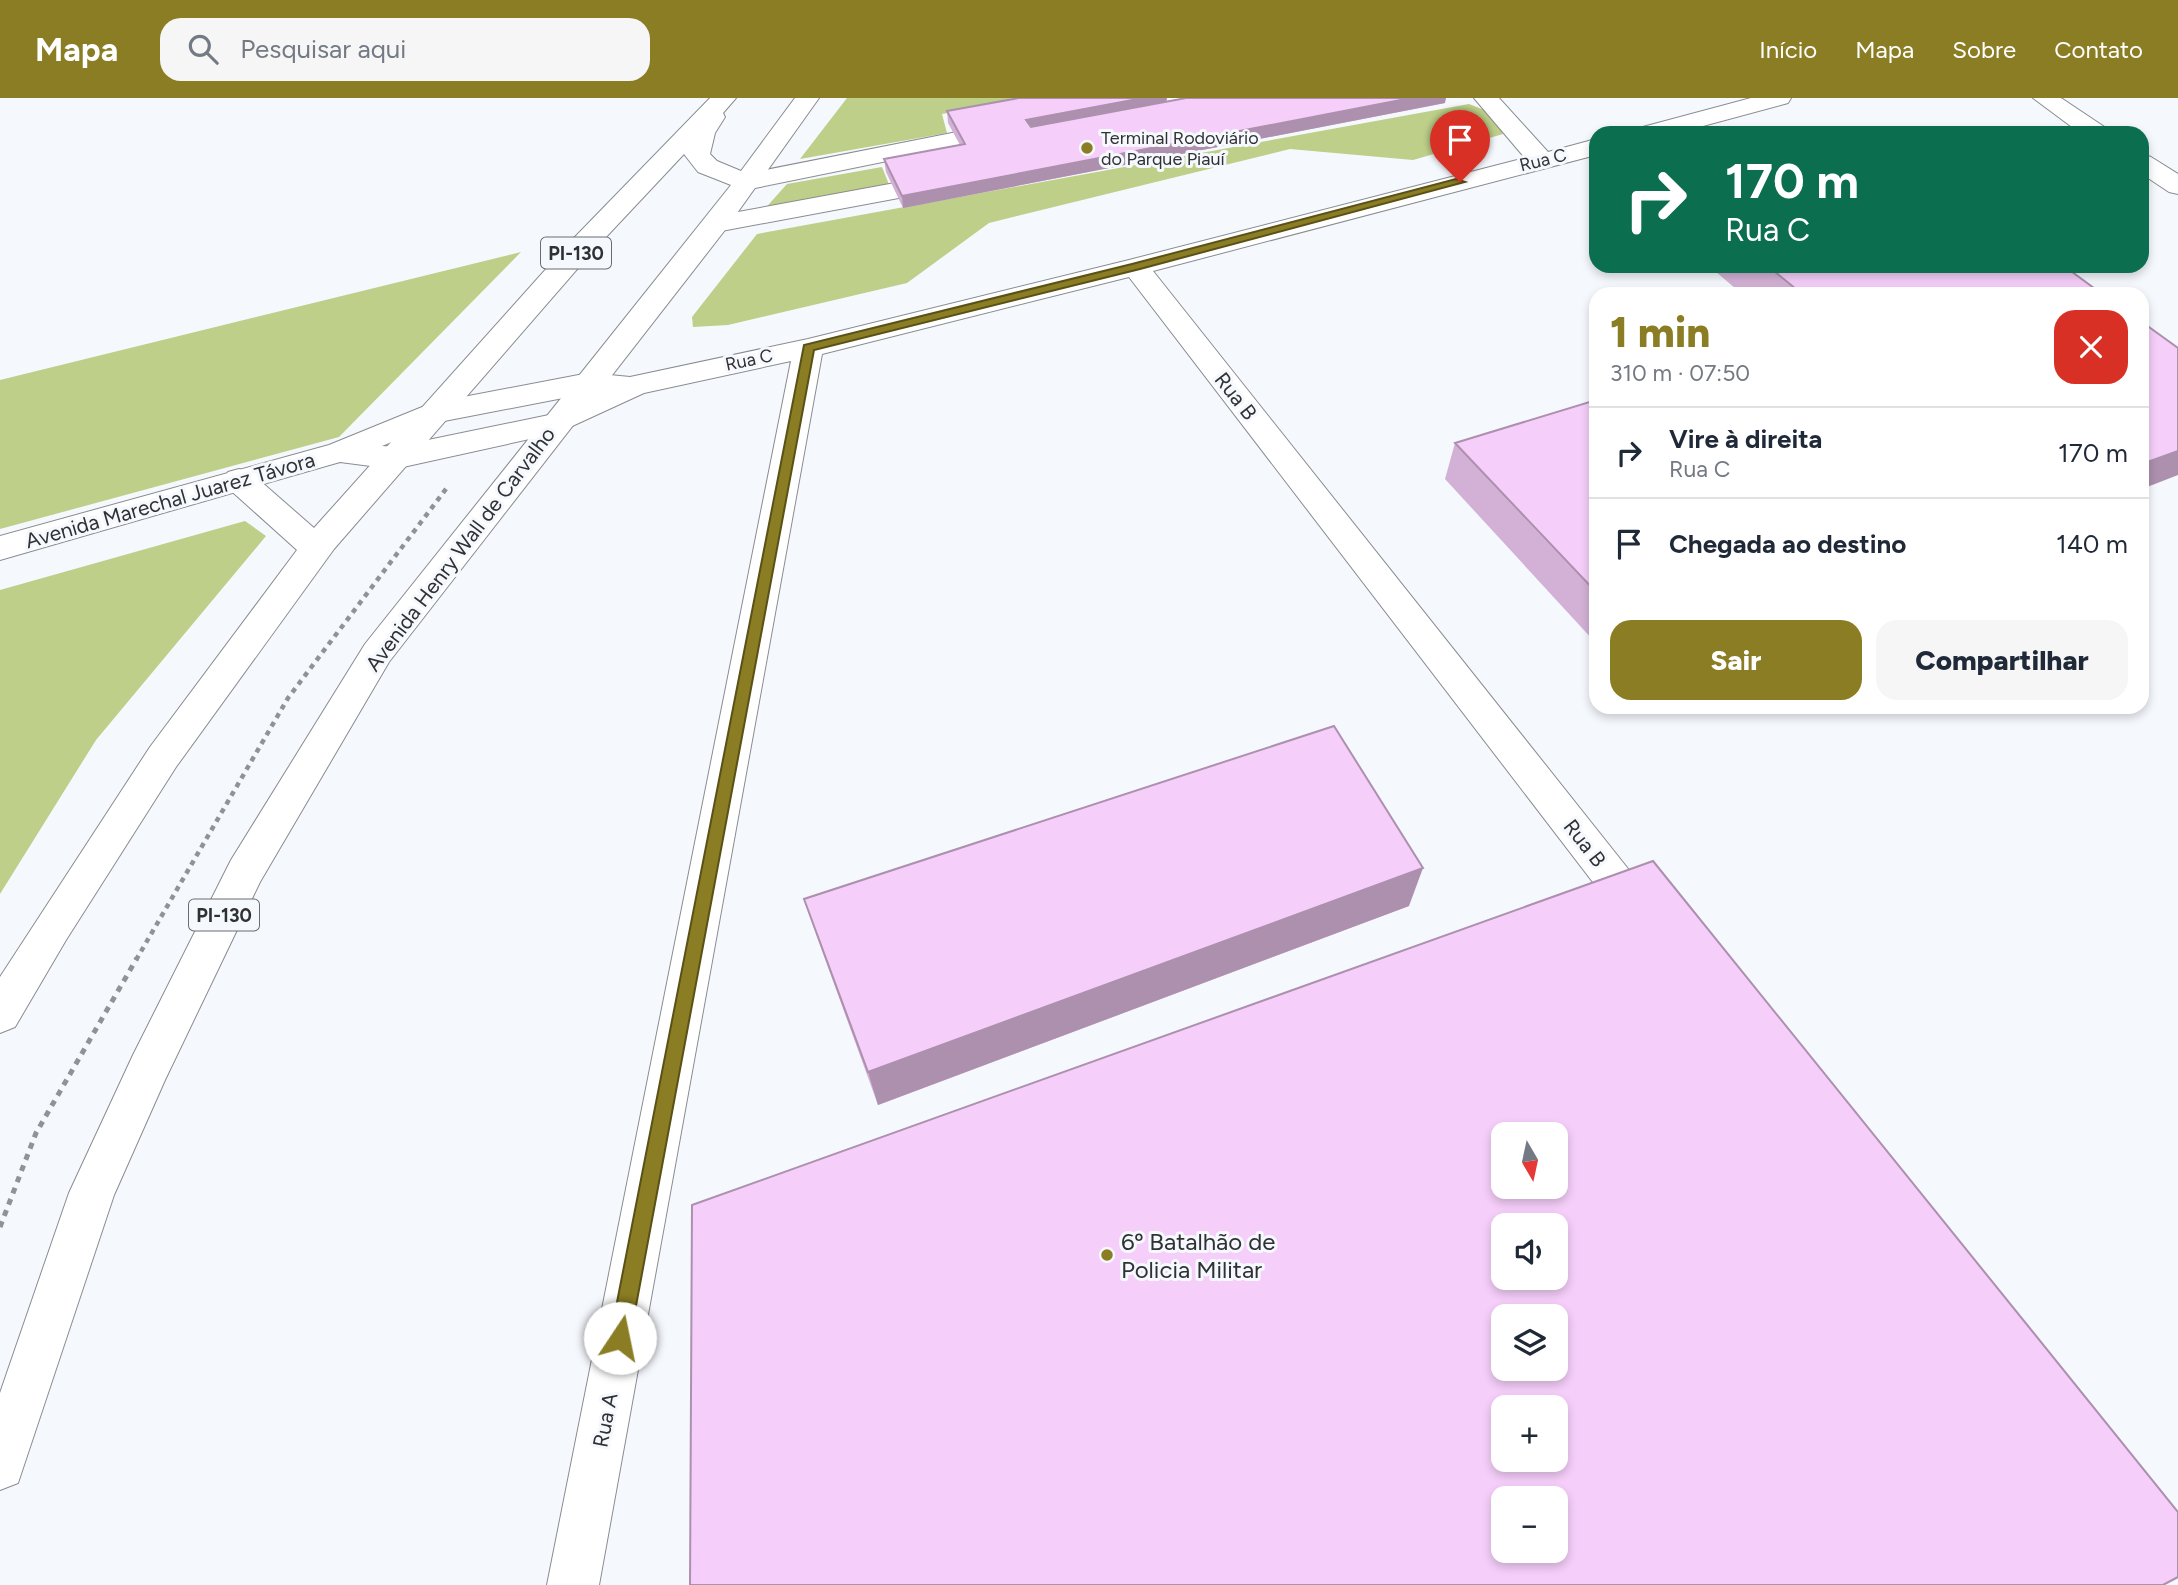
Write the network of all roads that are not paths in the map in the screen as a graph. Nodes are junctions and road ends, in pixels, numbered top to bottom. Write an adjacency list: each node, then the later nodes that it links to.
1 (725, 98): 12 (street); 20 (street, PI-130)
2 (807, 98): 12 (street, Avenida Henry Wall de Carvalho / PI-130)
3 (1486, 98): 10 (street)
4 (1779, 98): 6 (street)
5 (2045, 98): 7 (street)
6 (1674, 126)
7 (2087, 126)
8 (957, 140): 12 (street)
9 (1589, 149): 10 (street, Rua C)
10 (1541, 160): 16 (street, Rua C)
11 (2149, 167): 13 (street)
12 (745, 182): 15 (street, Avenida Henry Wall de Carvalho / PI-130)
13 (2178, 186)
14 (895, 191): 15 (street)
15 (716, 224): 18 (street, Avenida Henry Wall de Carvalho / PI-130)
16 (1136, 267): 17 (street, Rua C); 27 (street, Rua B)
17 (808, 348): 19 (street, Rua C); 30 (street, Rua A)
18 (589, 383): 19 (street, Rua C); 20 (street, Rua C); 21 (street, Avenida Henry Wall de Carvalho / PI-130)
19 (635, 385): 21 (street, Rua C)
20 (432, 413): 22 (street); 23 (street, PI-130)
21 (556, 423): 23 (street); 29 (street, Avenida Henry Wall de Carvalho / PI-130)
22 (340, 452): 23 (street); 24 (street, Avenida Marechal Juarez Távora)
23 (394, 458): 26 (street, PI-130)
24 (239, 480): 25 (street, Avenida Marechal Juarez Távora); 26 (street)
25 (0, 548)
26 (317, 549): 28 (street, PI-130)
27 (1663, 943)
28 (0, 1014)
29 (0, 1465)
30 (573, 1585)

